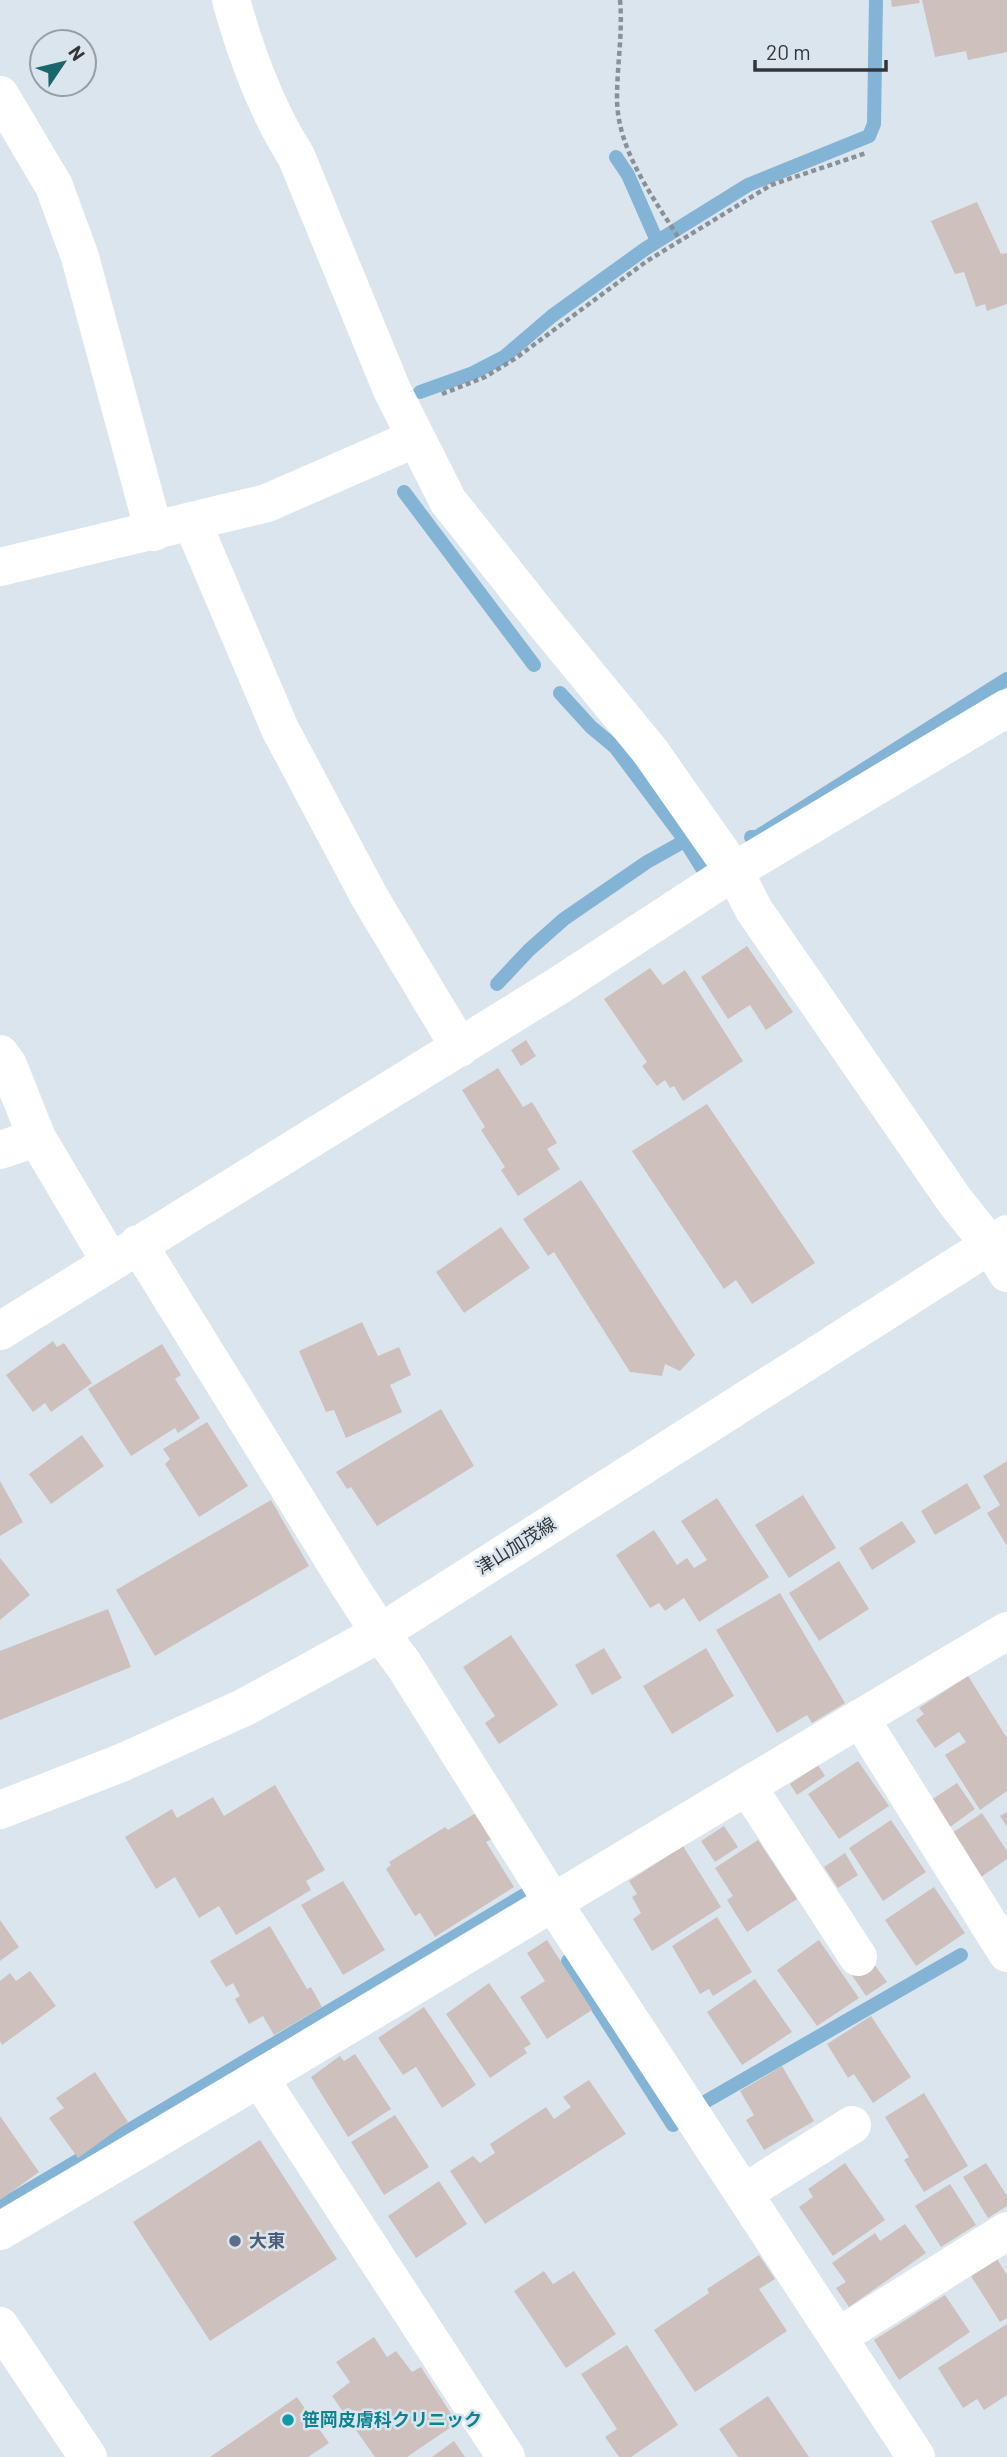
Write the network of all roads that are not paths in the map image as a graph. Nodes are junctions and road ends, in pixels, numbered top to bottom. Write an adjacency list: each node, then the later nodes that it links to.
1 (231, 0): 3 (street)
2 (0, 95): 5 (street)
3 (409, 425): 4 (street); 8 (street)
4 (192, 522): 5 (street); 9 (street)
5 (154, 531): 6 (street)
6 (0, 567)
7 (1007, 708): 8 (street)
8 (734, 871): 9 (street); 13 (street)
9 (460, 1048): 14 (street)
10 (0, 1054): 11 (street)
11 (37, 1138): 12 (street); 14 (street)
12 (0, 1150)
13 (1001, 1251): 17 (street, 津山加茂線)
14 (124, 1252): 15 (street); 17 (street)
15 (0, 1331)
16 (1007, 1631): 18 (street)
17 (380, 1633): 20 (street, 津山加茂線); 21 (street)
18 (860, 1718): 19 (street); 22 (street)
19 (747, 1786): 21 (street); 23 (street)
20 (0, 1810)
21 (552, 1901): 24 (street); 26 (street)
22 (1007, 1953)
23 (858, 1957)
24 (260, 2079): 27 (street); 32 (street)
25 (852, 2125): 26 (street)
26 (744, 2193): 30 (street)
27 (0, 2231)
28 (1007, 2231): 30 (street)
29 (0, 2326): 31 (street)
30 (838, 2337): 33 (street)
31 (88, 2457)
32 (506, 2457)
33 (916, 2457)

